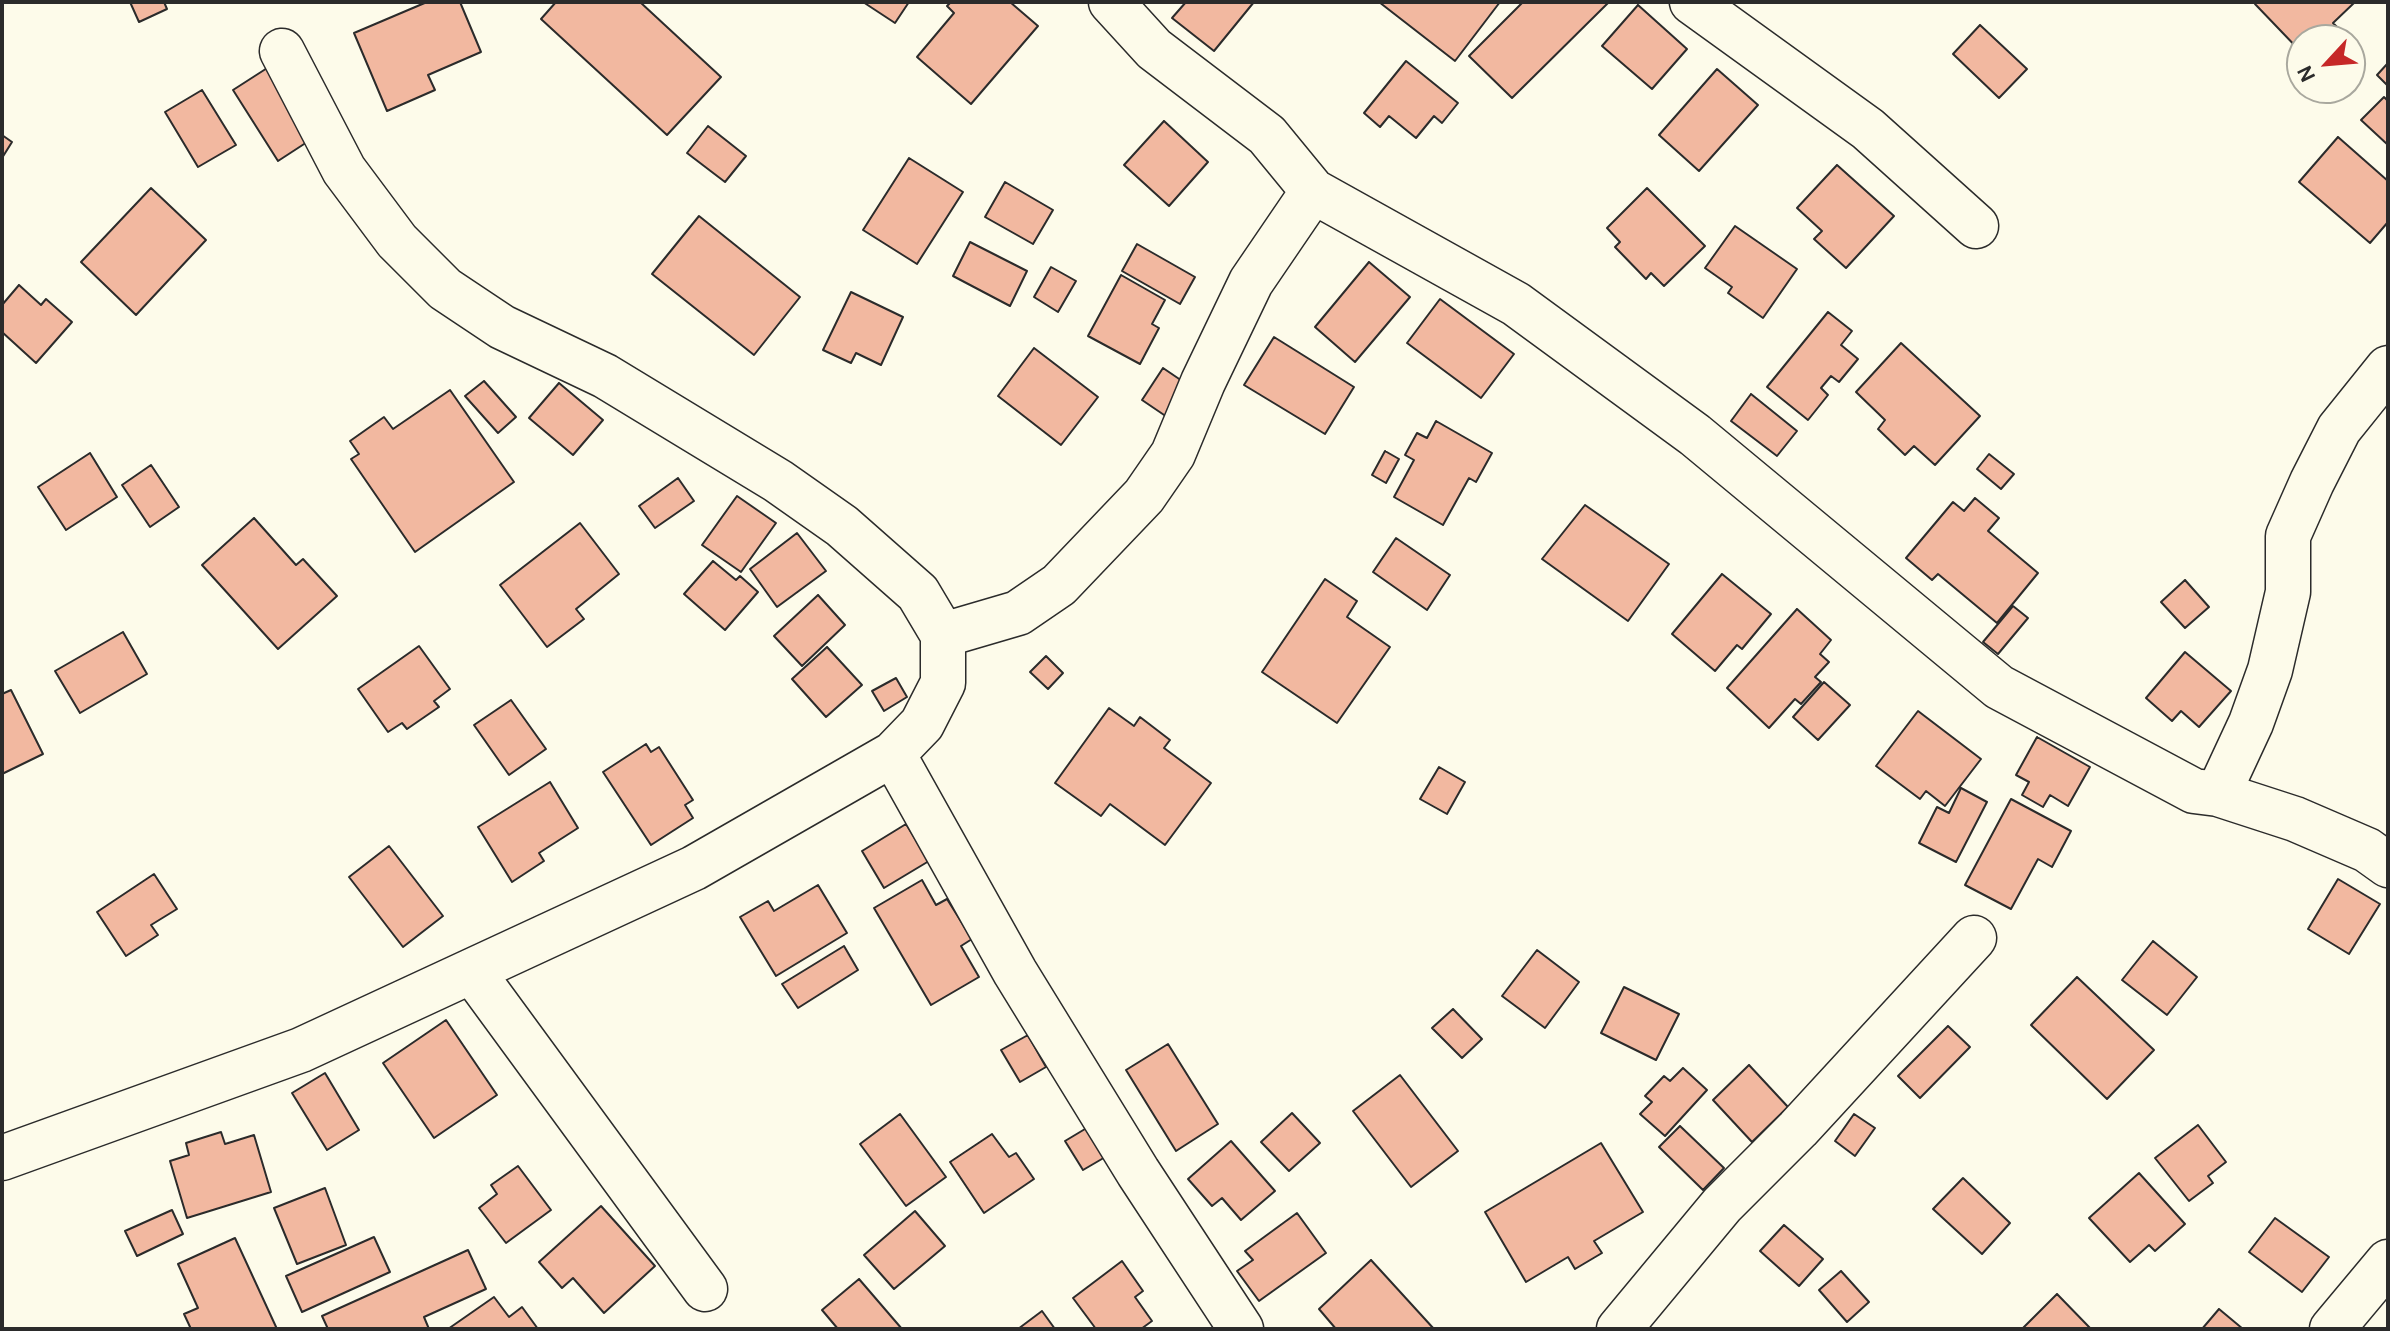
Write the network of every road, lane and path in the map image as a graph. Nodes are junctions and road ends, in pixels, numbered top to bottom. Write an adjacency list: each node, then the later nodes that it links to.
1 (1111, 2): 4 (street)
2 (1692, 2): 5 (street)
3 (282, 51): 7 (street)
4 (1313, 191): 7 (street); 9 (street)
5 (1976, 226)
6 (2388, 368): 9 (street)
7 (943, 635): 8 (street)
8 (893, 754): 12 (street); 17 (street)
9 (2218, 794): 10 (street)
10 (2388, 865)
11 (1974, 938): 16 (street)
12 (472, 971): 13 (street); 15 (street)
13 (2, 1158)
14 (2388, 1262): 18 (street)
15 (705, 1289)
16 (1621, 1328)
17 (1241, 1329)
18 (2332, 1329)

